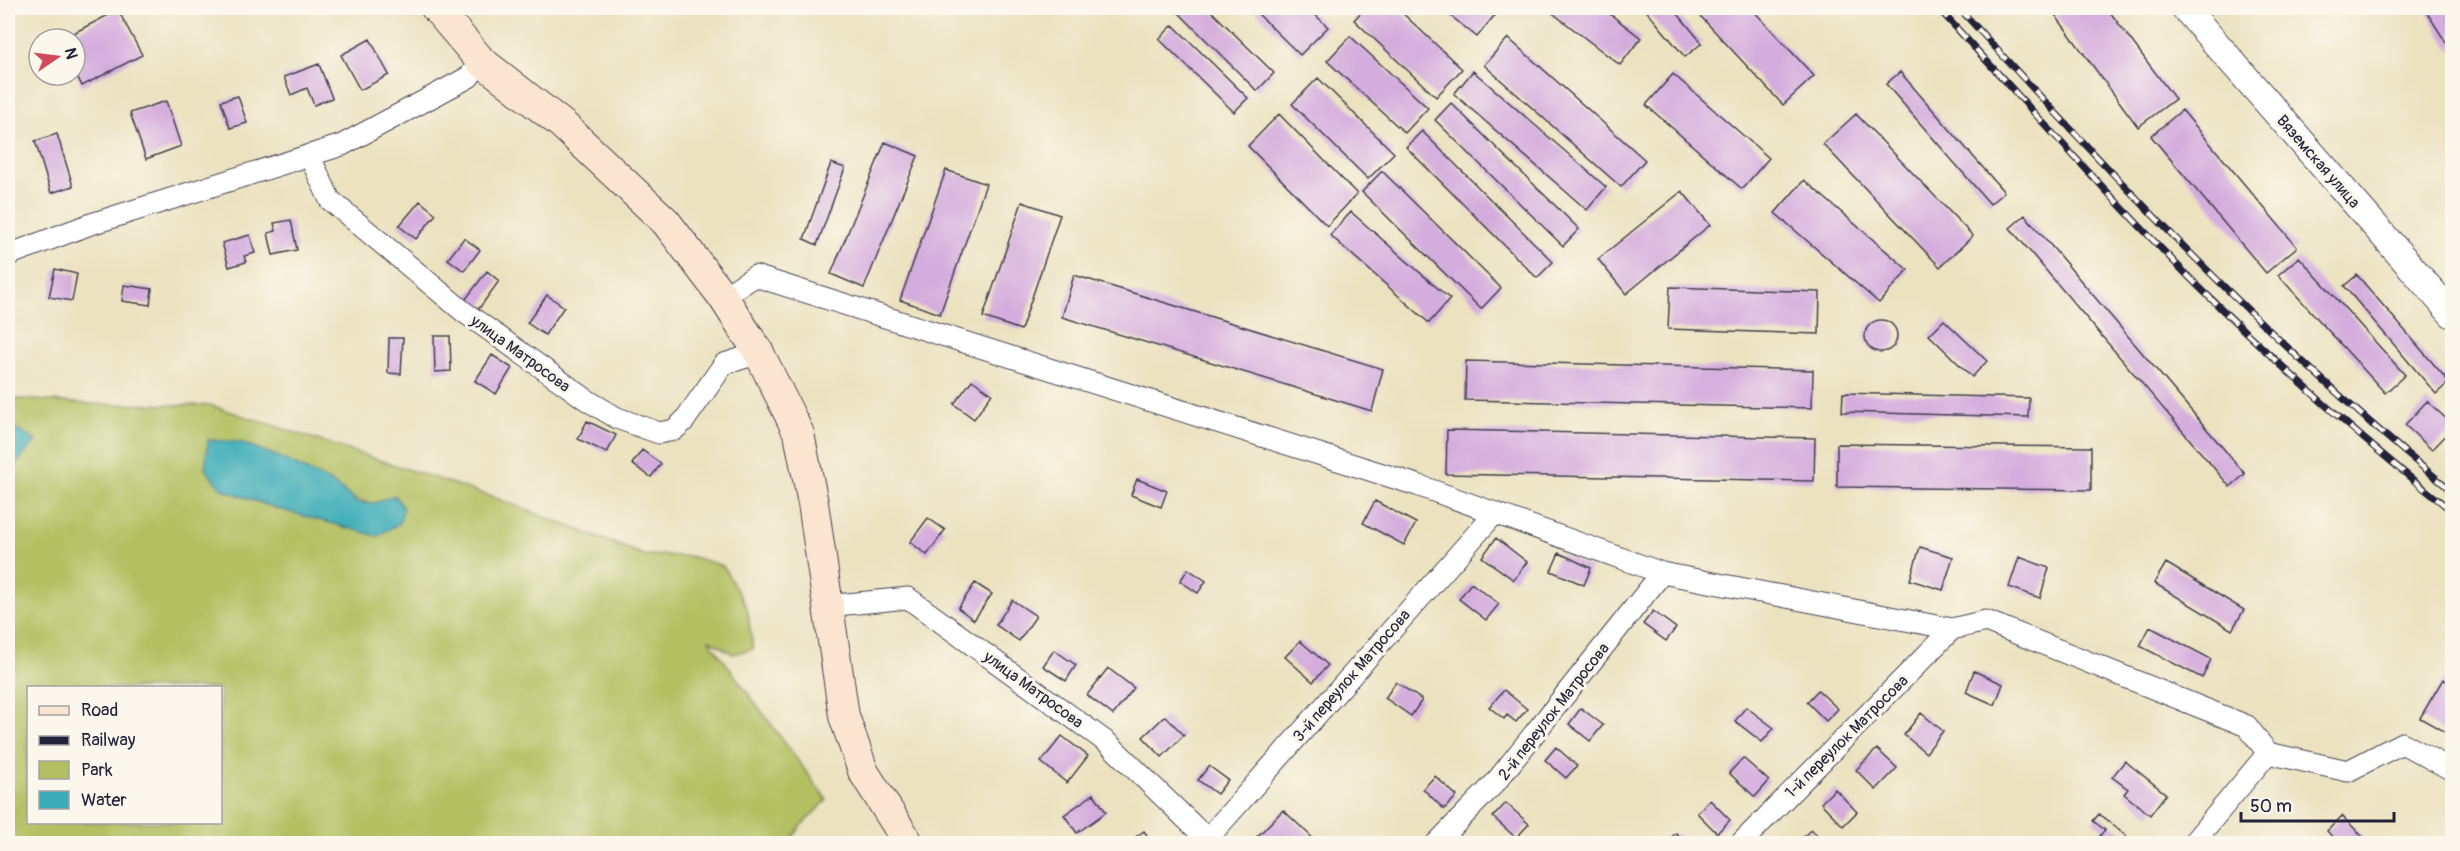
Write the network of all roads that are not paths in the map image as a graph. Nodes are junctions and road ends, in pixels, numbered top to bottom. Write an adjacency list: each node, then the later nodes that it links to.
1 (436, 8): 3 (main road)
2 (2185, 8): 7 (street, Вяземская улица)
3 (481, 61): 4 (street); 6 (main road)
4 (309, 155): 5 (street); 8 (street, улица Матросова)
5 (8, 255)
6 (723, 297): 8 (main road); 9 (street)
7 (2452, 314)
8 (759, 353): 11 (main road)
9 (1495, 513): 10 (street); 15 (street, 3-й переулок Матросова)
10 (1662, 573): 12 (street); 17 (street, 2-й переулок Матросова)
11 (827, 606): 15 (street, улица Матросова); 16 (main road)
12 (1952, 629): 13 (street); 18 (street, 1-й переулок Матросова)
13 (2268, 753): 14 (street); 19 (street)
14 (2452, 770)
15 (1210, 841)
16 (909, 843)
17 (1436, 843)
18 (1740, 843)
19 (2192, 843)

